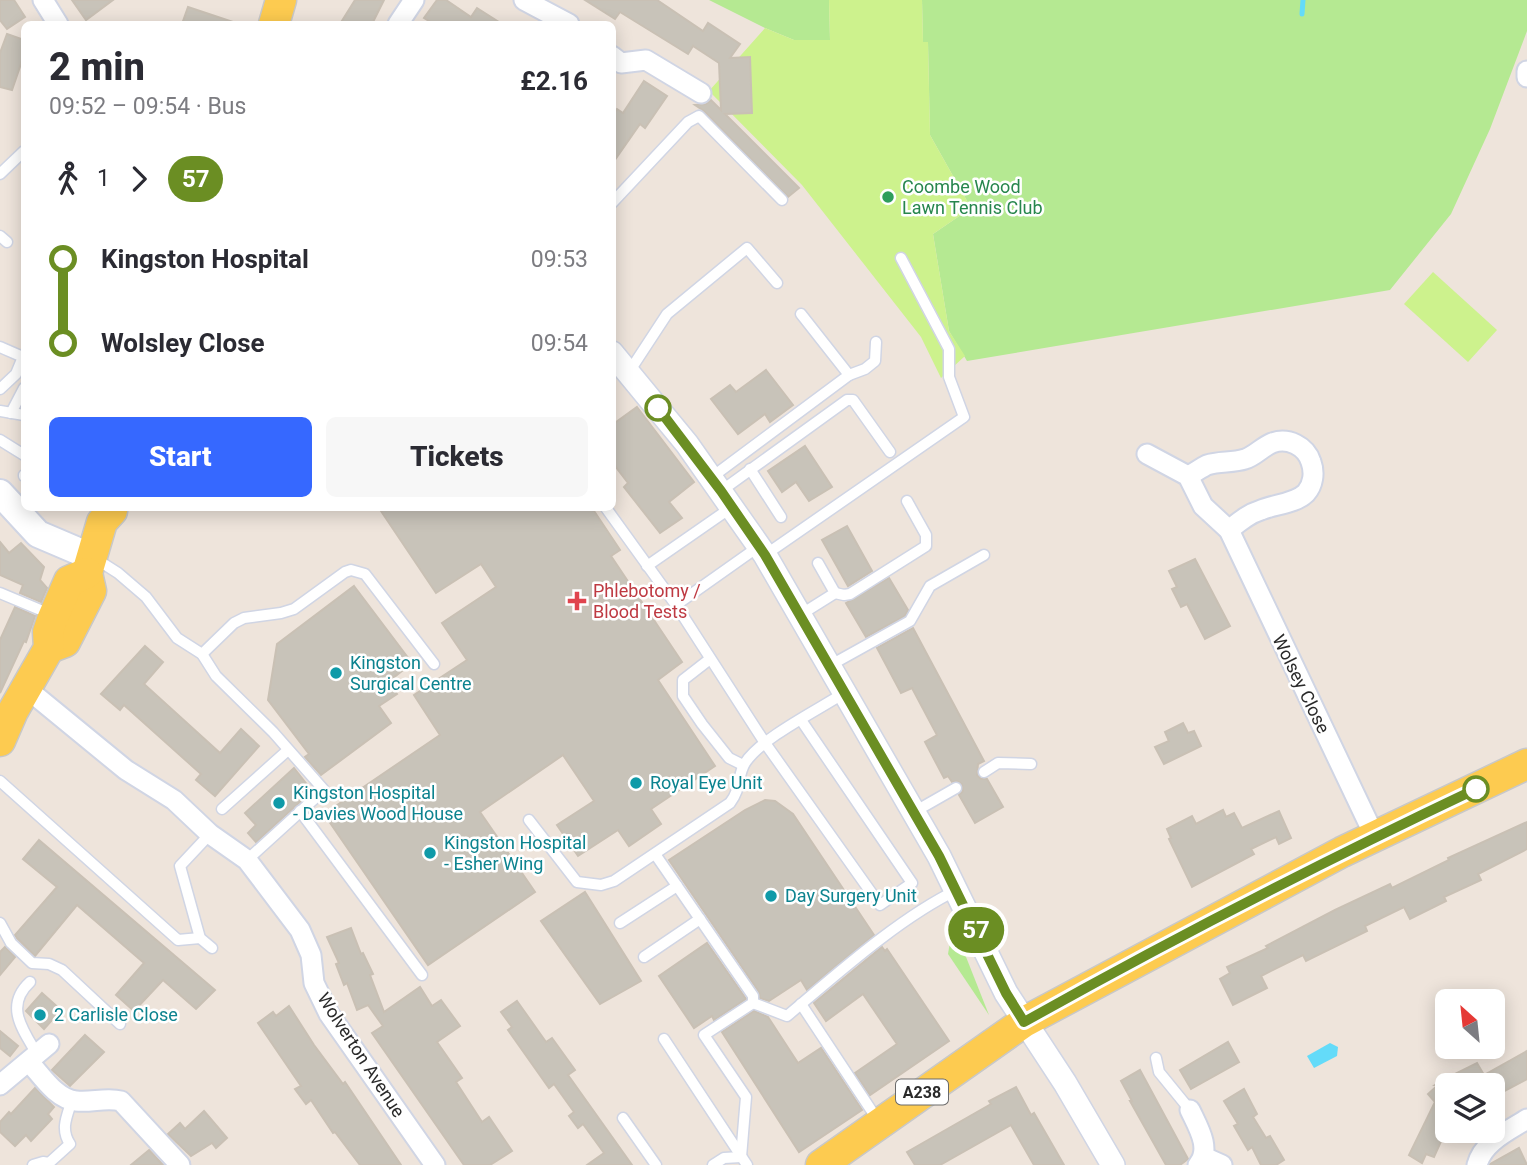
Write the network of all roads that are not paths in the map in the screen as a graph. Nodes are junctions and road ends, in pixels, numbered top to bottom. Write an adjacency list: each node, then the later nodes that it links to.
1 (43, 0): 5 (street)
2 (281, 0): 6 (main road)
3 (414, 0): 7 (street)
4 (524, 0): 8 (street)
5 (56, 21)
6 (275, 21)
7 (400, 21)
8 (563, 21)
9 (616, 64): 10 (street)
10 (701, 93)
11 (21, 154): 12 (lane)
12 (0, 174)
13 (616, 199): 14 (lane)
14 (782, 200)
15 (901, 258): 43 (lane)
16 (777, 283): 23 (lane)
17 (801, 314): 24 (lane)
18 (876, 342): 24 (lane)
19 (0, 347): 20 (lane)
20 (21, 355)
21 (616, 358): 23 (street)
22 (21, 361): 25 (lane)
23 (629, 373): 36 (street)
24 (849, 375): 36 (lane)
25 (0, 389)
26 (21, 394): 28 (lane)
27 (0, 411): 28 (lane)
28 (12, 413): 29 (lane)
29 (21, 414)
30 (0, 440): 32 (lane)
31 (890, 452): 34 (lane)
32 (21, 453)
33 (1147, 454): 35 (street)
34 (750, 469): 36 (lane); 41 (lane)
35 (1188, 476): 42 (street, Wolsey Close); 42 (street)
36 (721, 492): 43 (street); 47 (lane)
37 (907, 501): 49 (lane)
38 (14, 503): 46 (main road)
39 (112, 511): 46 (main road)
40 (608, 511): 47 (lane)
41 (781, 517)
42 (1229, 530): 75 (street, Wolsey Close)
43 (762, 551): 50 (lane); 52 (street)
44 (984, 555): 57 (lane)
45 (818, 563): 49 (lane)
46 (89, 565): 51 (main road); 53 (main road); 54 (lane)
47 (647, 566): 50 (lane)
48 (0, 593): 51 (lane)
49 (835, 593): 52 (lane)
50 (676, 605): 55 (lane)
51 (54, 614): 53 (main road)
52 (800, 616): 57 (street)
53 (50, 648): 58 (main road)
54 (202, 654): 56 (lane); 63 (lane)
55 (710, 659): 62 (lane); 66 (lane)
56 (435, 664)
57 (829, 666): 59 (street)
58 (26, 688): 61 (main road); 74 (street, Wolverton Avenue)
59 (845, 693): 60 (lane); 72 (street)
60 (801, 720): 62 (lane); 62 (lane)
61 (0, 741)
62 (765, 743): 66 (lane)
63 (288, 750): 70 (lane); 71 (lane)
64 (1031, 764): 67 (lane)
65 (1527, 764): 75 (main road, A238)
66 (743, 765): 76 (lane)
67 (984, 772)
68 (0, 782): 83 (lane)
69 (956, 788): 72 (lane)
70 (222, 809)
71 (300, 811): 77 (lane); 86 (lane)
72 (914, 812): 79 (street)
73 (529, 820): 76 (lane)
74 (210, 834): 77 (street, Wolverton Avenue); 83 (lane)
75 (1375, 837): 90 (main road, A238)
76 (655, 854): 78 (lane)
77 (247, 860): 105 (street, Wolverton Avenue)
78 (677, 886): 80 (lane); 82 (lane)
79 (957, 890): 89 (lane); 90 (street)
80 (700, 919): 85 (lane); 88 (lane)
81 (0, 923): 91 (lane)
82 (620, 923)
83 (200, 938): 84 (lane)
84 (212, 948)
85 (644, 957)
86 (422, 975)
87 (30, 982): 93 (lane)
88 (753, 1003): 89 (lane); 101 (lane)
89 (801, 1004): 100 (lane)
90 (1024, 1022): 100 (main road, A238); 109 (street)
91 (120, 1024)
92 (664, 1039): 101 (lane)
93 (38, 1054): 95 (street); 96 (street)
94 (1156, 1058): 97 (lane)
95 (0, 1085)
96 (72, 1100): 103 (lane); 104 (street)
97 (1190, 1110): 102 (street)
98 (623, 1118): 106 (lane)
99 (1527, 1119): 110 (street)
100 (879, 1123): 108 (main road, A238)
101 (744, 1161): 107 (lane)
102 (1208, 1162)
103 (33, 1165)
104 (180, 1165)
105 (435, 1165)
106 (656, 1165)
107 (713, 1165)
108 (821, 1165)
109 (1113, 1165)
110 (1477, 1165)

